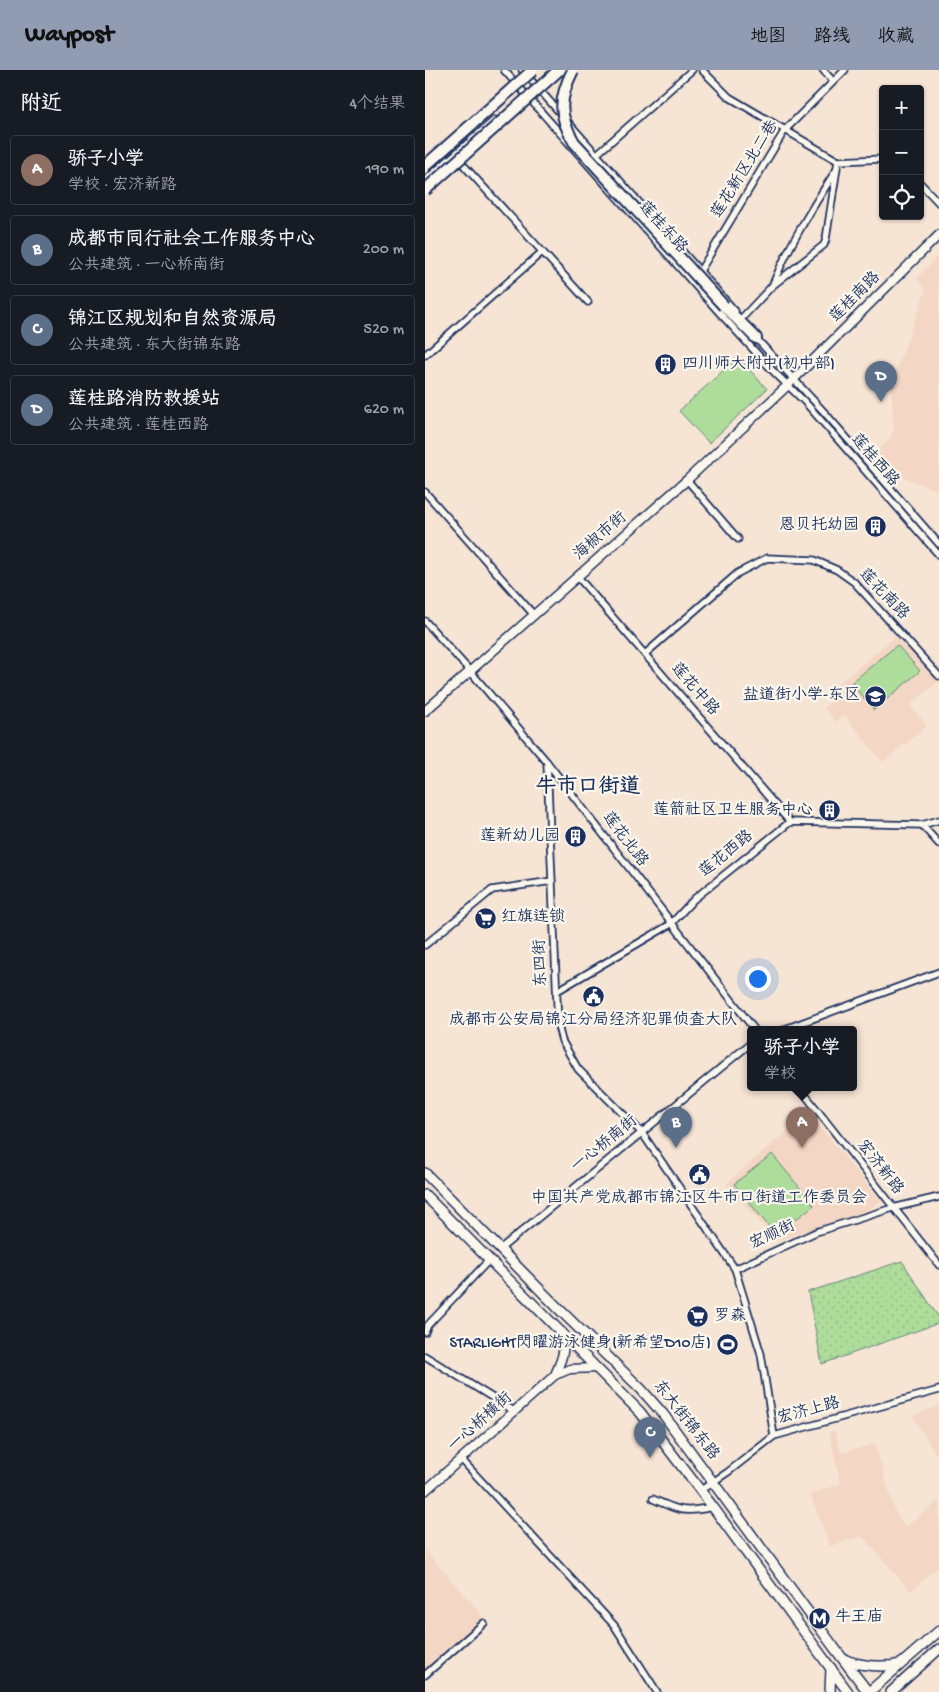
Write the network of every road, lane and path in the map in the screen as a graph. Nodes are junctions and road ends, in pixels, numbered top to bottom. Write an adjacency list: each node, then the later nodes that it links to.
1 (504, 70): 14 (street, 莲桂东路)
2 (522, 70): 11 (street, 莲桂东路)
3 (538, 70): 11 (street)
4 (552, 70): 13 (street)
5 (559, 70): 25 (highway, bridge)
6 (573, 70): 33 (highway, bridge)
7 (692, 70): 17 (street)
8 (702, 70): 16 (street)
9 (823, 70): 12 (street)
10 (845, 70): 12 (street, 莲花新区北二巷)
11 (531, 74): 13 (street, 莲桂东路); 14 (street); 21 (highway, bridge)
12 (833, 81): 16 (street, 莲花新区北二巷)
13 (535, 86): 15 (street); 17 (street, 莲桂东路)
14 (519, 87): 15 (street, 莲桂东路); 21 (street)
15 (525, 94): 18 (street); 35 (street, 莲桂东路)
16 (785, 130): 20 (street); 29 (street, 莲花新区北二巷)
17 (597, 154): 29 (street, 莲桂东路)
18 (455, 156): 23 (street); 28 (street)
19 (879, 159): 20 (street)
20 (838, 161): 22 (street)
21 (425, 165)
22 (837, 168): 30 (street); 30 (street)
23 (425, 182)
24 (924, 187): 26 (street)
25 (425, 190)
26 (939, 202)
27 (939, 235): 35 (street, 莲桂南路)
28 (542, 252): 31 (street); 34 (street)
29 (700, 271): 32 (street, 莲桂东路)
30 (772, 286): 32 (street)
31 (588, 302)
32 (741, 319): 33 (street, 莲桂东路)
33 (756, 338): 35 (street, 莲桂东路)
34 (425, 355)
35 (790, 382): 36 (street, 海椒市街); 39 (street, 莲桂西路); 40 (street, 莲桂西路)
36 (687, 480): 38 (street); 41 (street, 海椒市街)
37 (425, 492): 42 (street)
38 (738, 539)
39 (939, 544)
40 (939, 555)
41 (577, 576): 42 (street, 海椒市街); 44 (street, 莲花中路)
42 (534, 615): 45 (street, 海椒市街)
43 (425, 621): 45 (street, 莲花北路)
44 (645, 654): 46 (street, 莲花南路); 50 (street, 莲花中路)
45 (470, 671): 47 (street, 海椒市街); 48 (street, 莲花北路)
46 (939, 676)
47 (425, 711)
48 (547, 762): 53 (street, 东四街); 54 (street, 莲花北路)
49 (939, 820): 51 (street)
50 (790, 822): 51 (street); 54 (street, 莲花西路)
51 (922, 826): 52 (street)
52 (939, 844)
53 (552, 881): 55 (street); 57 (street, 东四街)
54 (671, 924): 57 (street, 莲花西路); 58 (street, 莲花北路)
55 (425, 945)
56 (939, 972): 59 (street)
57 (557, 991): 62 (street, 东四街)
58 (752, 1026)
59 (793, 1026)
60 (747, 1046): 62 (street, 一心桥南街)
61 (802, 1091): 66 (street, 宏济新路)
62 (641, 1133): 67 (street, 一心桥南街); 70 (street, 东四街)
63 (425, 1173): 67 (main road, 东大街锦东路)
64 (425, 1195): 68 (main road, 东大街锦东路)
65 (939, 1197): 66 (street, 宏顺街)
66 (893, 1208): 69 (street, 宏济新路); 70 (street, 宏顺街)
67 (500, 1249): 71 (main road, 东大街锦东路)
68 (489, 1260): 72 (street); 73 (main road, 东大街锦东路)
69 (939, 1265)
70 (735, 1269): 81 (street, 东四街)
71 (571, 1322): 73 (main road); 75 (main road, 东大街锦东路)
72 (425, 1332)
73 (562, 1332): 76 (main road, 东大街锦东路); 77 (street, 一心桥横街)
74 (425, 1356): 80 (street)
75 (618, 1367): 78 (main road); 83 (main road, 东大街锦东路)
76 (597, 1368): 77 (street, 一心桥横街); 78 (main road, 东大街锦东路)
77 (555, 1375): 80 (street, 一心桥横街)
78 (608, 1378): 84 (main road, 东大街锦东路)
79 (939, 1390): 81 (street, 宏济上路)
80 (515, 1412): 82 (street, 一心桥横街)
81 (774, 1436): 83 (street, 宏济上路)
82 (461, 1459): 85 (street, 一心桥横街); 96 (street)
83 (713, 1482): 84 (street, 宏济上路); 91 (main road, 东大街锦东路)
84 (701, 1490): 87 (main road, 东大街锦东路)
85 (425, 1491)
86 (653, 1498): 87 (street)
87 (713, 1507): 93 (main road, 东大街锦东路)
88 (484, 1623): 94 (street)
89 (939, 1631): 92 (main road)
90 (939, 1649): 95 (main road)
91 (842, 1658): 92 (main road); 99 (main road, 东大街锦东路)
92 (902, 1663): 99 (main road)
93 (831, 1668): 97 (main road); 98 (main road, 东大街锦东路)
94 (425, 1675)
95 (908, 1677): 100 (main road); 101 (main road)
96 (657, 1692)
97 (830, 1692)
98 (848, 1692)
99 (869, 1692)
100 (891, 1692)
101 (904, 1692)

